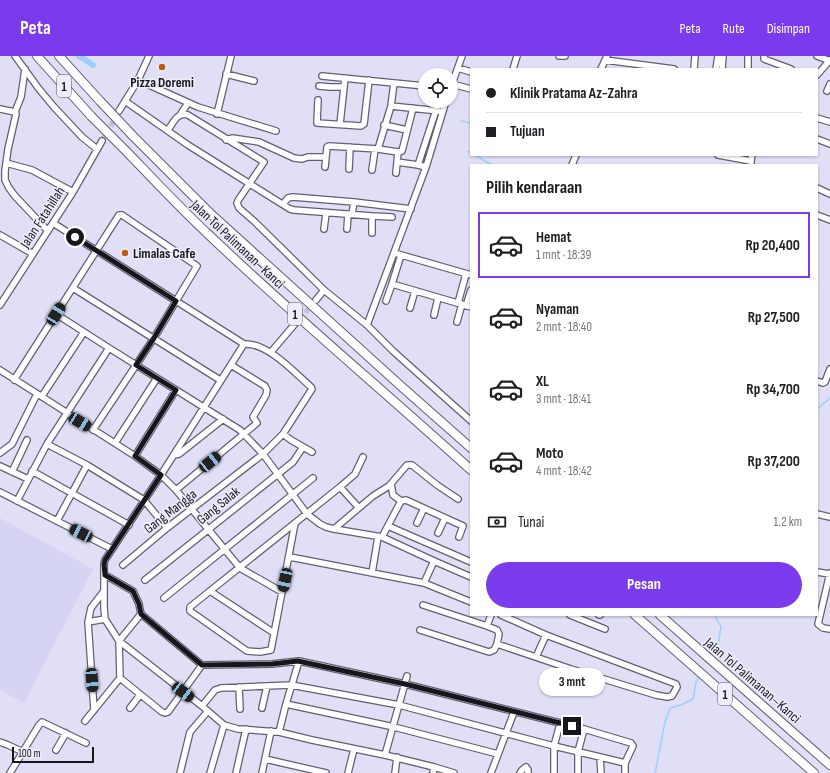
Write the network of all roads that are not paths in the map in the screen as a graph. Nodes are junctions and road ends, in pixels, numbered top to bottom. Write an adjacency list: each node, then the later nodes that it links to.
1 (15, 56): 27 (street)
2 (37, 56): 160 (highway, Jalan Tol Palimanan–Kanci / 1, bridge)
3 (59, 56): 151 (highway, Jalan Tol Palimanan–Kanci / 1, bridge)
4 (150, 56): 33 (street)
5 (231, 56): 29 (street)
6 (462, 56): 18 (street)
7 (517, 56): 19 (street)
8 (558, 56): 9 (street)
9 (565, 56)
10 (695, 56): 22 (street)
11 (718, 56): 23 (street)
12 (723, 56): 24 (street)
13 (748, 56): 25 (street)
14 (764, 56): 26 (street)
15 (817, 56): 17 (street)
16 (606, 58): 20 (street); 21 (street)
17 (830, 60): 30 (street)
18 (458, 68): 28 (street)
19 (514, 68)
20 (601, 68)
21 (668, 68)
22 (694, 68)
23 (716, 68)
24 (722, 68)
25 (748, 68)
26 (788, 68)
27 (25, 69): 53 (street); 70 (street)
28 (470, 72)
29 (226, 74): 35 (street); 56 (street)
30 (818, 74)
31 (322, 76): 32 (street)
32 (345, 78): 34 (street); 41 (street)
33 (138, 80): 45 (street); 46 (street)
34 (369, 80): 36 (street); 60 (street)
35 (254, 81)
36 (394, 83): 38 (street); 47 (street)
37 (830, 84): 43 (street)
38 (418, 85)
39 (319, 86): 41 (street)
40 (458, 86): 42 (street)
41 (344, 87): 60 (street)
42 (470, 89)
43 (828, 91)
44 (318, 100): 60 (street)
45 (125, 101): 54 (street); 62 (street)
46 (188, 102): 56 (street); 57 (street)
47 (391, 106): 48 (street); 61 (street)
48 (413, 108): 52 (street); 63 (street)
49 (437, 108): 52 (street)
50 (444, 108): 55 (street)
51 (0, 109): 53 (street)
52 (436, 111): 55 (street); 78 (street)
53 (16, 112): 76 (street)
54 (119, 112)
55 (443, 113): 80 (street)
56 (217, 114): 64 (street)
57 (180, 115): 62 (street); 66 (street)
58 (818, 118): 59 (street)
59 (830, 122)
60 (340, 124)
61 (384, 125): 63 (street); 71 (street)
62 (168, 130): 84 (street)
63 (407, 130): 72 (street)
64 (276, 131)
65 (818, 139): 68 (street)
66 (226, 140): 74 (street); 84 (street)
67 (102, 141): 70 (street, Jalan Fatahillah)
68 (830, 144)
69 (350, 147): 71 (street); 74 (street); 81 (street)
70 (97, 149): 86 (street, Jalan Fatahillah)
71 (376, 149): 72 (street); 82 (street)
72 (398, 152): 75 (street)
73 (722, 156): 77 (street)
74 (326, 157): 79 (street)
75 (397, 162): 78 (street); 83 (street)
76 (4, 163): 86 (street); 100 (street)
77 (751, 163)
78 (418, 165): 80 (street)
79 (325, 167)
80 (426, 167): 90 (street)
81 (349, 169)
82 (372, 170)
83 (396, 173)
84 (250, 185): 89 (street); 110 (street)
85 (818, 188): 87 (street)
86 (73, 192): 97 (street, Jalan Fatahillah)
87 (830, 194)
88 (354, 202): 89 (street); 90 (street); 92 (street)
89 (283, 204): 91 (street)
90 (411, 209): 104 (street)
91 (326, 213): 92 (street); 98 (street)
92 (350, 214): 94 (street); 99 (street)
93 (818, 215): 96 (street)
94 (372, 216): 95 (street); 101 (street)
95 (392, 217)
96 (830, 220)
97 (54, 223): 100 (street, Jalan Fatahillah); 103 (street)
98 (324, 229)
99 (347, 229)
100 (48, 231): 105 (street, Jalan Fatahillah)
101 (372, 233)
102 (0, 235): 105 (street)
103 (96, 251): 109 (street); 115 (street); 115 (street)
104 (394, 253): 106 (street); 124 (street)
105 (33, 254): 117 (street, Jalan Fatahillah)
106 (401, 255): 107 (street); 108 (street)
107 (469, 275): 118 (street)
108 (392, 284): 111 (street); 116 (street)
109 (73, 288): 120 (street); 126 (street)
110 (324, 290): 114 (street); 124 (street)
111 (415, 291): 113 (street); 119 (street)
112 (470, 292): 118 (street)
113 (438, 298): 118 (street); 121 (street)
114 (316, 300)
115 (176, 301): 126 (street); 127 (street)
116 (386, 302)
117 (0, 305)
118 (464, 305): 122 (street)
119 (410, 308)
120 (56, 314): 125 (street); 135 (street)
121 (434, 316)
122 (457, 322)
123 (294, 325): 129 (street)
124 (367, 325): 143 (street)
125 (84, 332): 128 (street); 139 (street)
126 (154, 338): 130 (street); 136 (street)
127 (244, 344): 129 (street); 131 (street)
128 (109, 348): 130 (street); 141 (street)
129 (271, 352): 146 (street, Gang Mangga)
130 (136, 365): 134 (street); 144 (street)
131 (231, 365): 136 (street); 145 (street)
132 (830, 369): 137 (street)
133 (0, 370): 135 (street)
134 (157, 378): 138 (street); 148 (street)
135 (14, 380): 139 (street)
136 (220, 380): 140 (street)
137 (818, 381)
138 (176, 390): 140 (street); 156 (street)
139 (39, 395): 141 (street); 153 (street)
140 (204, 407): 142 (street); 155 (street)
141 (66, 413): 144 (street); 149 (street)
142 (223, 419): 145 (street); 155 (street)
143 (470, 420)
144 (93, 430): 148 (street)
145 (245, 434): 154 (street); 169 (street)
146 (283, 434): 150 (street); 154 (street, Gang Mangga)
147 (28, 440): 162 (street)
148 (115, 443): 156 (street)
149 (47, 444): 158 (street); 161 (street)
150 (303, 447): 152 (street); 163 (street, Gang Salak)
151 (470, 447)
152 (312, 452)
153 (0, 453)
154 (263, 454): 163 (street); 179 (street, Gang Mangga)
155 (174, 455): 164 (street)
156 (135, 456): 164 (street)
157 (364, 457): 168 (street)
158 (87, 465): 171 (street); 174 (street)
159 (0, 466): 162 (street)
160 (470, 469)
161 (32, 471): 166 (street); 171 (street)
162 (12, 472): 166 (street)
163 (277, 474): 172 (street); 190 (street, Gang Salak)
164 (161, 475): 169 (street); 174 (street)
165 (313, 478): 172 (street)
166 (28, 479): 175 (street)
167 (391, 484): 173 (street); 176 (street); 177 (street)
168 (340, 487): 177 (street); 180 (street)
169 (176, 490): 179 (street)
170 (0, 492): 175 (street)
171 (71, 493): 184 (street); 187 (street)
172 (293, 494): 180 (street); 196 (street)
173 (458, 499)
174 (144, 500): 187 (street); 189 (street)
175 (17, 501): 184 (street)
176 (401, 501): 178 (street); 188 (street)
177 (359, 508): 191 (street)
178 (424, 508): 183 (street); 186 (street)
179 (192, 509): 189 (street, Gang Mangga); 190 (street)
180 (307, 514): 185 (street); 191 (street)
181 (818, 514): 182 (street)
182 (830, 517)
183 (445, 518): 192 (street); 194 (street)
184 (57, 521): 195 (street)
185 (295, 523): 197 (street); 201 (street)
186 (417, 523)
187 (129, 525): 195 (street)
188 (388, 526): 193 (street); 199 (street)
189 (167, 528): 200 (street, Gang Mangga)
190 (208, 529): 196 (street); 207 (street, Gang Salak)
191 (334, 529): 193 (street)
192 (438, 533)
193 (380, 537): 198 (street); 203 (street)
194 (459, 537)
195 (112, 549): 205 (street)
196 (225, 550): 201 (street); 212 (street)
197 (290, 557): 203 (street); 211 (street)
198 (434, 561): 206 (street); 208 (street)
199 (470, 562)
200 (123, 564)
201 (240, 568): 210 (street); 211 (street)
202 (818, 572): 204 (street)
203 (372, 573): 208 (street)
204 (830, 573): 215 (street)
205 (105, 575): 209 (street); 216 (street)
206 (470, 577)
207 (145, 580)
208 (424, 583): 213 (street)
209 (104, 590): 222 (street); 223 (street)
210 (210, 591): 228 (street); 228 (street)
211 (282, 592): 228 (street)
212 (164, 598)
213 (470, 602)
214 (423, 605): 224 (street)
215 (819, 607): 225 (street)
216 (141, 614): 230 (street); 234 (street)
217 (491, 616): 224 (street)
218 (503, 616): 229 (street)
219 (574, 616): 227 (street)
220 (636, 616): 294 (highway, Jalan Tol Palimanan–Kanci / 1)
221 (661, 616): 275 (highway, Jalan Tol Palimanan–Kanci / 1)
222 (105, 619): 223 (street); 230 (street)
223 (88, 622): 249 (street)
224 (487, 626): 231 (street)
225 (830, 629)
226 (420, 630): 231 (street)
227 (605, 630)
228 (274, 633)
229 (546, 635): 232 (street); 232 (street)
230 (119, 641): 236 (street); 241 (street)
231 (497, 644): 232 (street)
232 (536, 657)
233 (298, 661): 234 (street); 237 (street); 238 (street)
234 (202, 665): 241 (street)
235 (407, 676): 237 (street)
236 (120, 678): 242 (street); 249 (street)
237 (405, 684): 244 (street); 251 (street)
238 (291, 685): 239 (street); 243 (street); 244 (street)
239 (267, 686): 240 (street); 247 (street)
240 (239, 687): 245 (street); 248 (street)
241 (183, 692): 242 (street); 245 (street)
242 (140, 695): 246 (street)
243 (286, 704): 255 (street); 259 (street)
244 (400, 705): 255 (street); 260 (street)
245 (202, 706): 250 (street)
246 (130, 708)
247 (262, 708)
248 (240, 709)
249 (94, 710): 252 (street)
250 (208, 711): 254 (street); 278 (street)
251 (514, 712): 253 (street); 260 (street)
252 (85, 721)
253 (560, 724): 257 (street); 264 (street)
254 (224, 725): 256 (street); 279 (street)
255 (394, 727): 269 (street); 270 (street)
256 (246, 729): 258 (street); 280 (street)
257 (584, 729): 268 (street); 274 (street)
258 (271, 732): 259 (street); 273 (street)
259 (278, 732): 265 (street)
260 (506, 732): 264 (street); 270 (street)
261 (66, 733): 263 (street); 266 (street); 267 (street)
262 (0, 742): 267 (street)
263 (86, 743)
264 (554, 746): 268 (street); 290 (street)
265 (354, 749): 269 (street); 283 (street)
266 (56, 750)
267 (23, 752): 277 (street)
268 (578, 752): 272 (street); 291 (street)
269 (385, 754): 271 (street)
270 (498, 754): 287 (street)
271 (397, 757): 276 (street); 284 (street)
272 (600, 757): 274 (street); 292 (street)
273 (265, 759): 281 (street); 282 (street)
274 (625, 763): 293 (street)
275 (830, 764)
276 (434, 767): 285 (street); 286 (street)
277 (10, 773)
278 (180, 773)
279 (210, 773)
280 (236, 773)
281 (262, 773)
282 (326, 773)
283 (348, 773)
284 (395, 773)
285 (432, 773)
286 (454, 773)
287 (491, 773)
288 (520, 773): 289 (street)
289 (528, 773)
290 (554, 773)
291 (578, 773)
292 (601, 773)
293 (625, 773)
294 (814, 773)

